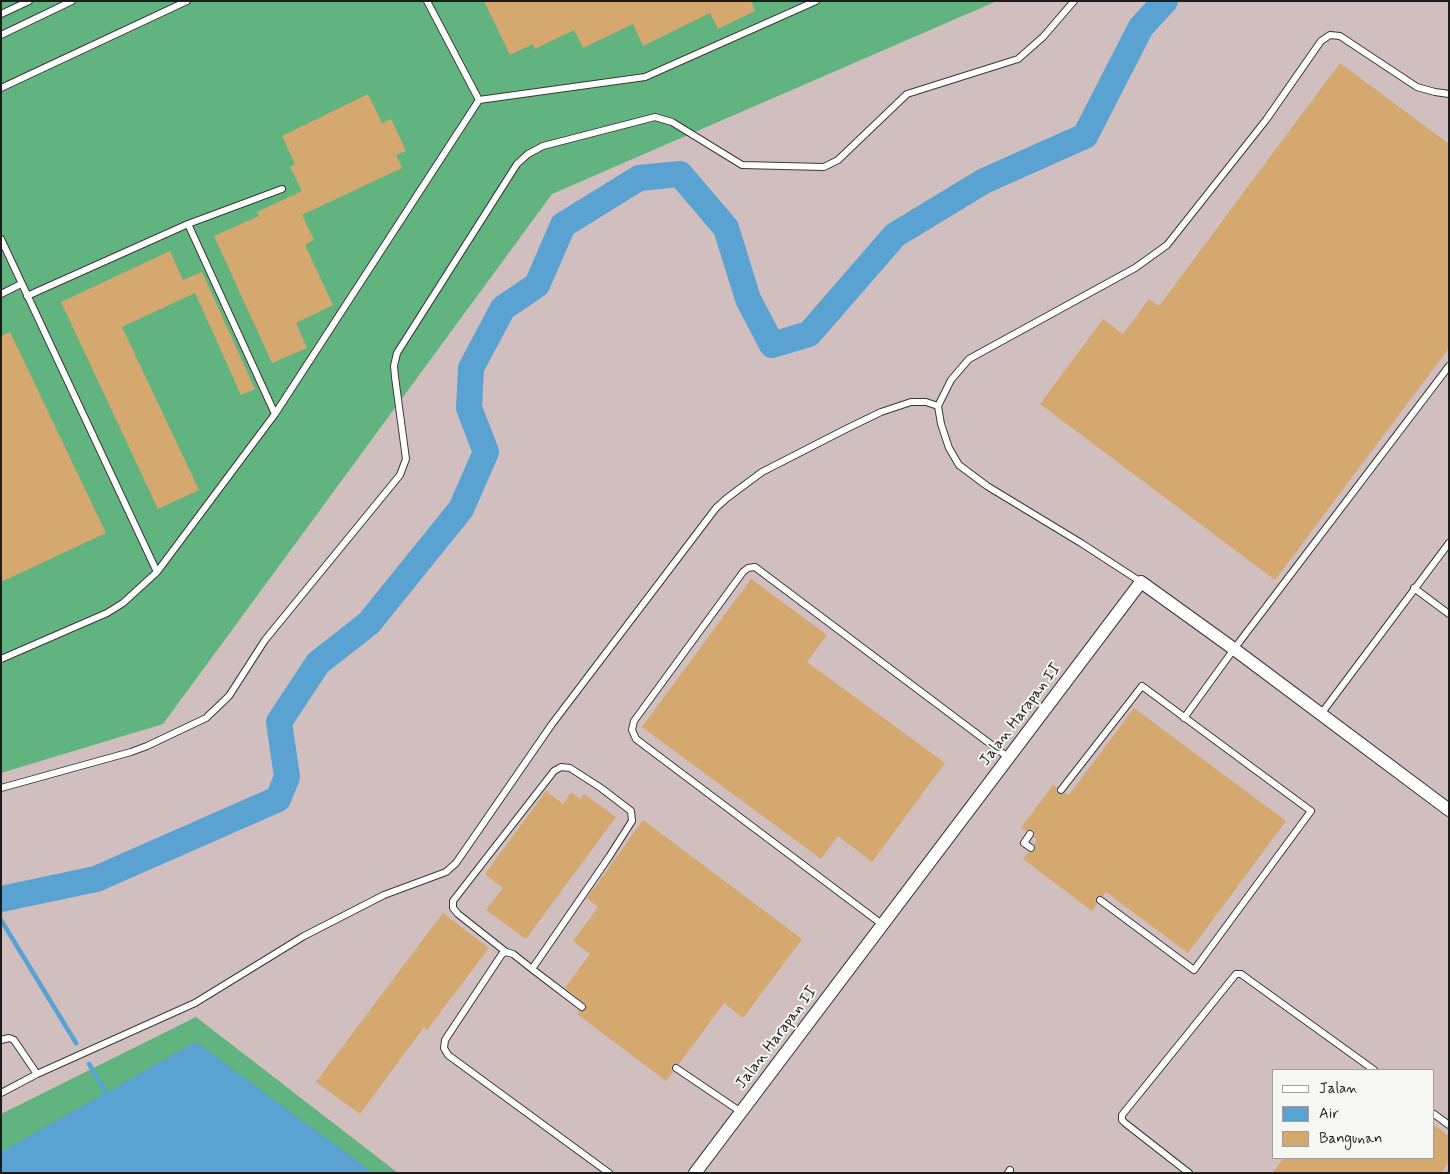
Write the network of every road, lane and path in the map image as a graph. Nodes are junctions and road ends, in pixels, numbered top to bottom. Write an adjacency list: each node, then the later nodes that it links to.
1 (29, 1): 7 (lane)
2 (72, 1): 8 (lane)
3 (187, 1): 9 (lane)
4 (427, 1): 11 (lane)
5 (816, 1): 11 (lane)
6 (1074, 1): 31 (lane)
7 (1, 14)
8 (1, 35)
9 (1, 88)
10 (1449, 94): 19 (lane)
11 (479, 100): 20 (lane)
12 (282, 189): 13 (lane)
13 (188, 224): 17 (lane); 20 (lane)
14 (1, 239): 15 (lane)
15 (21, 284): 16 (lane); 17 (lane)
16 (1, 294)
17 (27, 296): 22 (lane)
18 (1449, 366): 26 (lane)
19 (938, 406): 23 (lane); 44 (lane)
20 (275, 414): 22 (lane)
21 (1449, 543): 24 (lane)
22 (157, 572): 27 (lane)
23 (1141, 582): 26 (street); 30 (street, Jalan Harapan II)
24 (1414, 588): 25 (lane); 28 (lane)
25 (1449, 614)
26 (1234, 648): 28 (street); 29 (lane)
27 (1, 659)
28 (1321, 714): 33 (street)
29 (1184, 718): 32 (lane); 36 (lane)
30 (1009, 758): 37 (street, Jalan Harapan II); 37 (lane)
31 (1, 788)
32 (1062, 790)
33 (1449, 810)
34 (1030, 834): 35 (lane)
35 (1031, 848)
36 (1100, 900)
37 (884, 925): 46 (street, Jalan Harapan II)
38 (506, 952): 39 (lane); 39 (lane); 49 (lane)
39 (532, 969): 40 (lane)
40 (582, 1007)
41 (1, 1040): 44 (lane)
42 (676, 1068): 46 (lane)
43 (1373, 1069): 51 (lane)
44 (36, 1074): 45 (lane)
45 (1, 1093)
46 (741, 1112): 50 (street, Jalan Harapan II)
47 (1435, 1115): 48 (lane)
48 (1449, 1125)
49 (609, 1173)
50 (695, 1173)
51 (1189, 1173)

